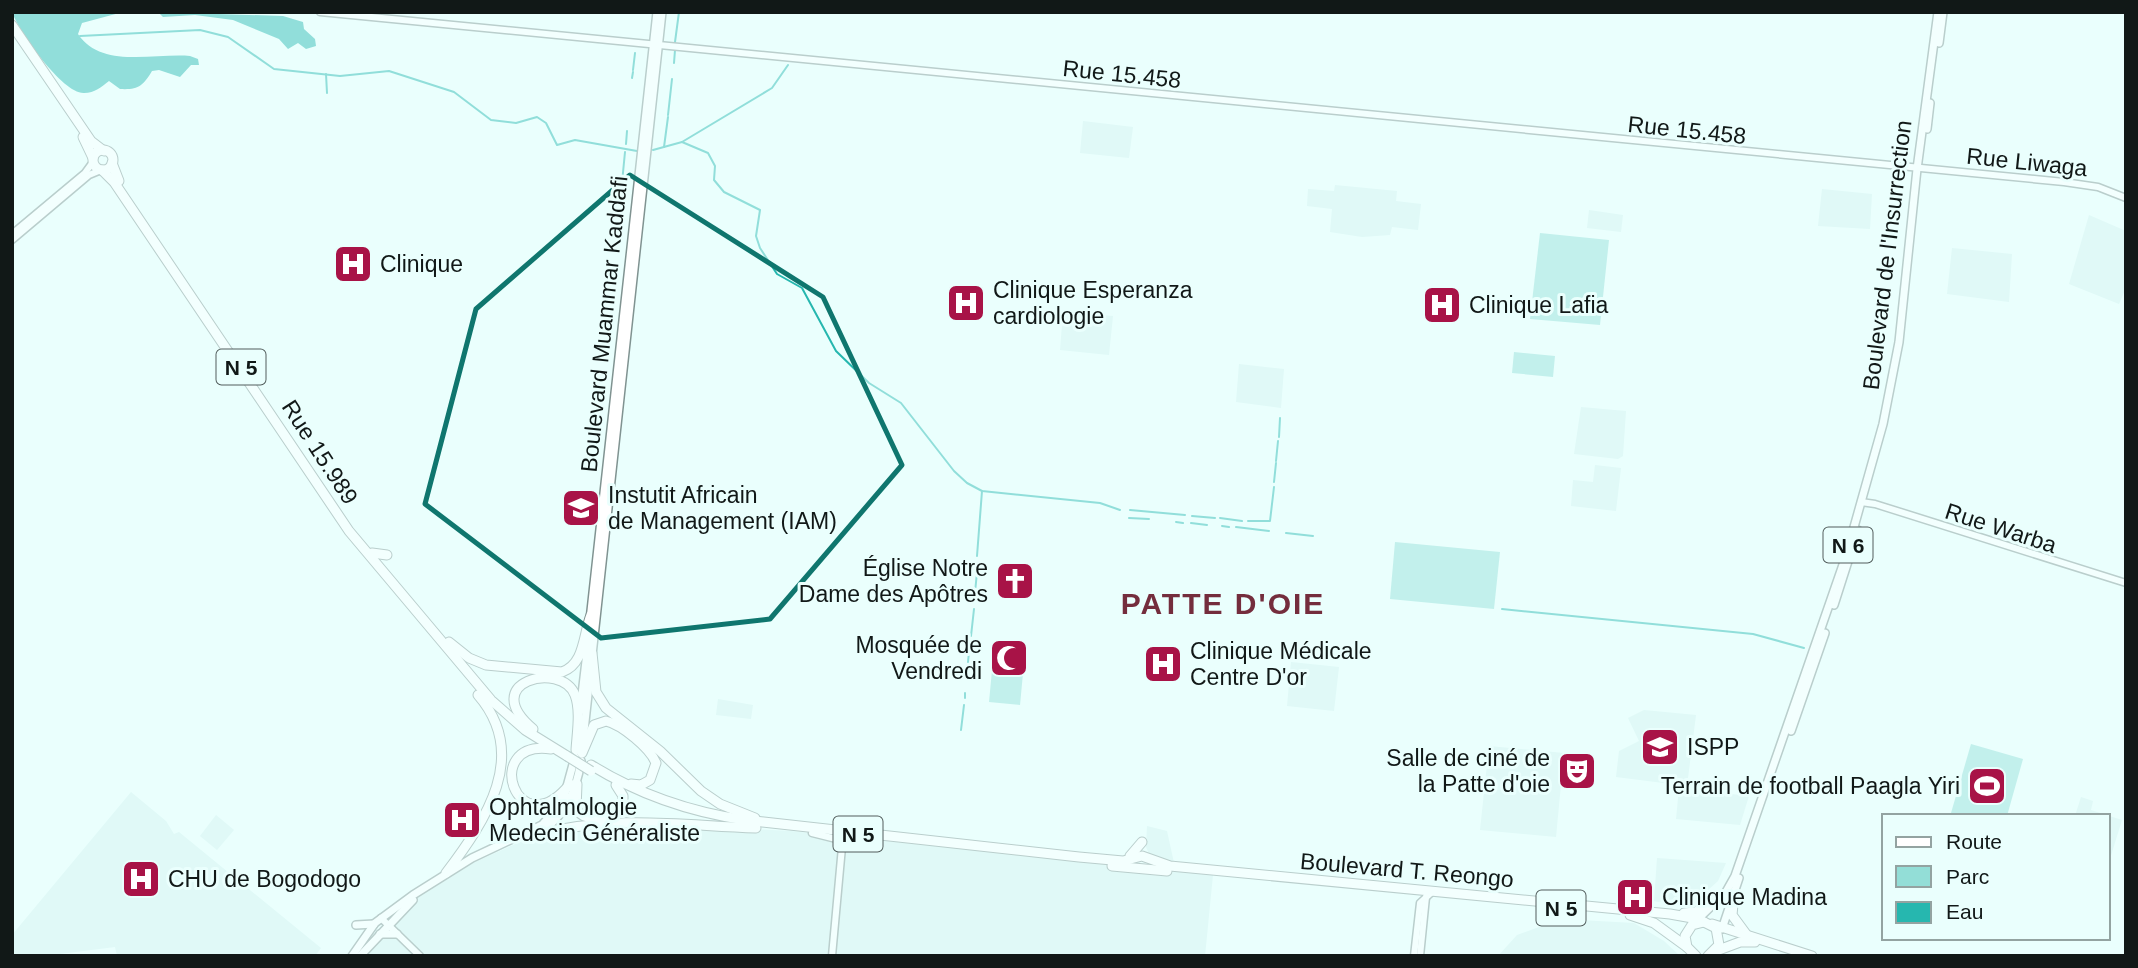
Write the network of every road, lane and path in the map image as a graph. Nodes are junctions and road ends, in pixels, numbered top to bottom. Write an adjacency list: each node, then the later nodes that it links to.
1 (320, 12): 7 (main road, Rue 15.458)
2 (657, 12): 7 (main road, Boulevard Muammar Kaddafi)
3 (662, 12): 7 (main road, Boulevard Muammar Kaddafi)
4 (1941, 12): 11 (main road, Boulevard de l'Insurrection / N 6)
5 (12, 25): 6 (highway)
6 (19, 39): 8 (highway); 9 (highway)
7 (656, 46): 11 (main road, Rue 15.458); 20 (main road, Boulevard Muammar Kaddafi); 22 (main road, Boulevard Muammar Kaddafi)
8 (104, 151): 9 (highway); 10 (highway)
9 (93, 160): 12 (highway); 14 (main road)
10 (112, 163): 12 (highway); 17 (highway, N 5)
11 (1919, 169): 13 (main road, Rue Liwaga); 16 (main road, Boulevard de l'Insurrection / N 6)
12 (101, 170): 15 (main road); 21 (highway, Rue 15.989 / N 5)
13 (2126, 198)
14 (12, 234)
15 (12, 240)
16 (1863, 503): 19 (main road, Rue Warba); 37 (main road, Boulevard de l'Insurrection / N 6); 38 (main road, Boulevard de l'Insurrection / N 6)
17 (372, 553): 18 (highway, N 5); 18 (highway)
18 (387, 570): 21 (highway, N 5)
19 (2126, 584)
20 (591, 615): 21 (highway); 24 (main road, Boulevard Muammar Kaddafi)
21 (447, 643): 23 (highway, N 5); 24 (highway, N 5); 35 (highway)
22 (592, 653): 24 (main road, Boulevard Muammar Kaddafi); 27 (highway)
23 (534, 730): 24 (highway, N 5); 24 (highway)
24 (570, 752): 25 (highway, Boulevard T. Reongo / N 5, bridge); 25 (highway); 26 (main road, Boulevard Muammar Kaddafi); 26 (highway)
25 (617, 783): 26 (highway); 27 (highway, Boulevard T. Reongo / N 5)
26 (574, 784): 28 (main road, Boulevard Muammar Kaddafi); 28 (main road, Boulevard Muammar Kaddafi)
27 (759, 825): 28 (highway); 29 (highway, N 5); 32 (highway, Boulevard T. Reongo / N 5)
28 (534, 833): 35 (main road); 42 (main road)
29 (812, 833): 30 (highway, N 5); 31 (main road)
30 (877, 841): 31 (main road); 33 (highway, N 5)
31 (842, 847): 52 (main road)
32 (1114, 860): 33 (highway, Boulevard T. Reongo / N 5); 34 (highway)
33 (1140, 863): 34 (highway, Boulevard T. Reongo / N 5); 36 (highway, N 5)
34 (1156, 863): 36 (highway, Boulevard T. Reongo / N 5)
35 (446, 873): 39 (main road)
36 (1429, 893): 40 (highway, Boulevard T. Reongo / N 5); 47 (highway, N 5); 53 (main road)
37 (1734, 894): 43 (main road, Boulevard de l'Insurrection / N 6); 46 (highway)
38 (1715, 903): 40 (highway, N 5)
39 (378, 920): 41 (main road); 42 (main road); 49 (main road)
40 (1699, 920): 43 (highway); 47 (highway)
41 (356, 925)
42 (388, 925): 44 (main road); 45 (main road)
43 (1721, 932): 46 (highway); 48 (highway)
44 (379, 934): 45 (main road); 50 (main road)
45 (397, 934): 51 (main road)
46 (1747, 936): 56 (highway)
47 (1689, 951): 54 (highway, N 5)
48 (1714, 954): 55 (highway)
49 (352, 956)
50 (360, 956)
51 (420, 956)
52 (832, 956)
53 (1417, 956)
54 (1696, 956)
55 (1797, 956)
56 (1812, 956)

